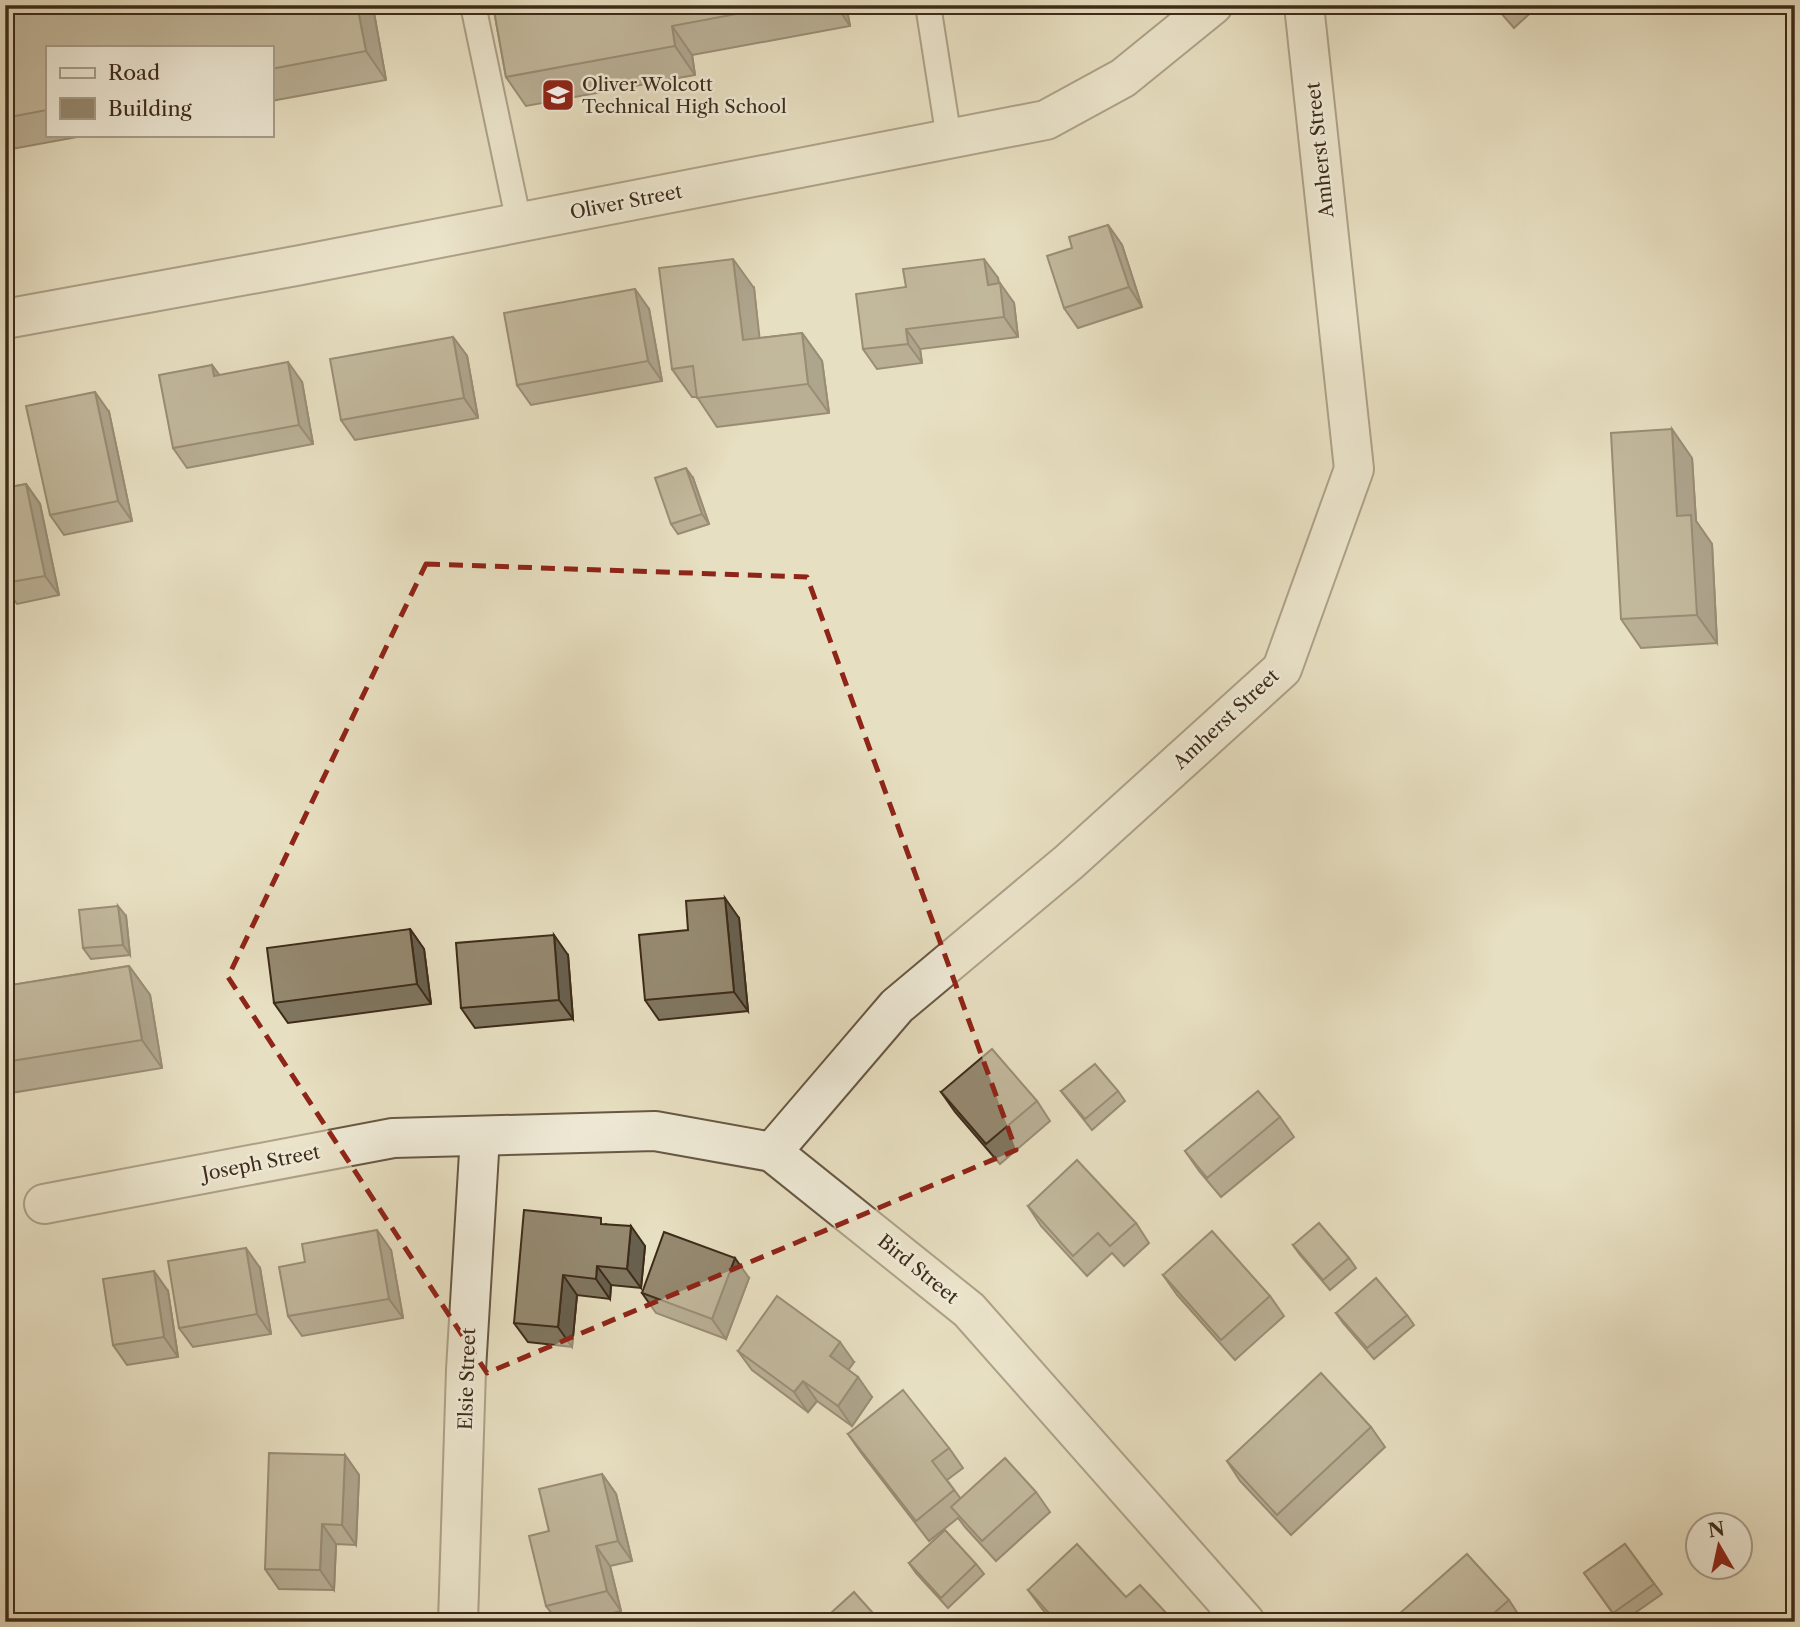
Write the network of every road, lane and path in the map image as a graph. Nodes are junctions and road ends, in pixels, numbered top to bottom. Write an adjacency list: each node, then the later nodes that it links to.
1 (473, 5): 6 (lane)
2 (928, 5): 5 (lane)
3 (1213, 5): 5 (street, Oliver Street)
4 (1304, 5): 9 (street, Amherst Street)
5 (949, 139): 6 (street, Oliver Street)
6 (519, 223): 7 (street, Oliver Street)
7 (5, 319)
8 (480, 1136): 9 (street, Bird Street); 10 (street, Joseph Street); 11 (street, Elsie Street)
9 (772, 1152): 12 (street, Bird Street)
10 (44, 1204)
11 (458, 1622)
12 (1245, 1622)

